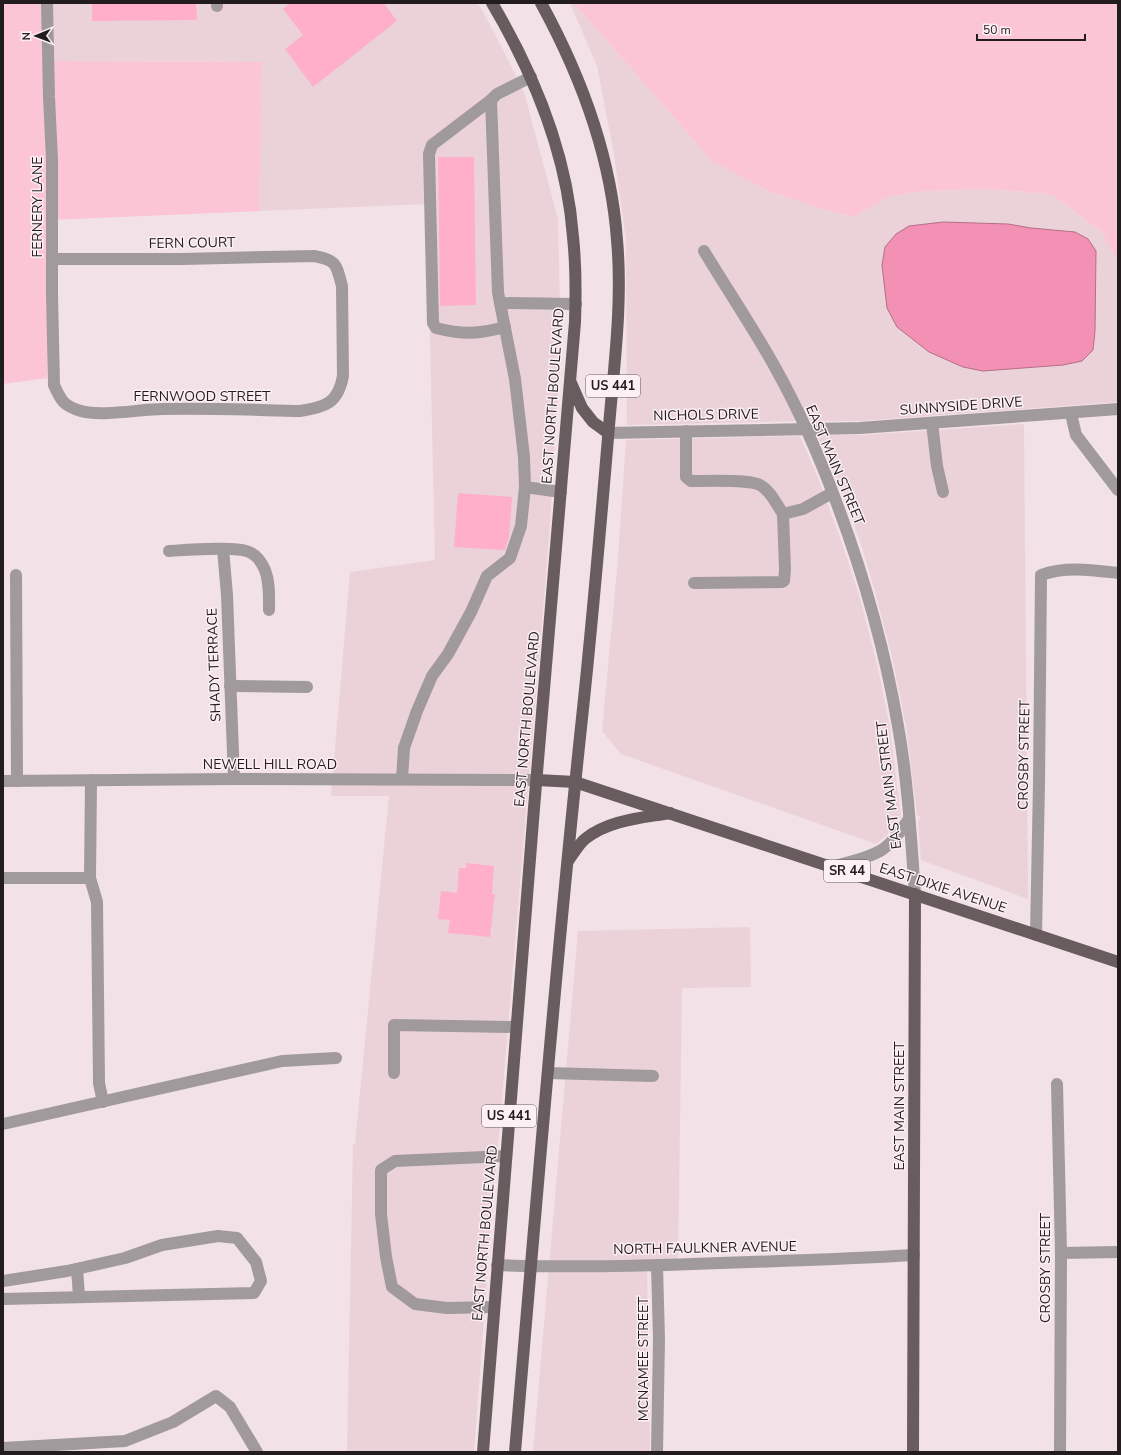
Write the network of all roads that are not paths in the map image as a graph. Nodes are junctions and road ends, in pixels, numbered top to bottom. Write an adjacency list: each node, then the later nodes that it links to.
1 (47, 3): 7 (street, FERNERY LANE)
2 (492, 3): 4 (main road, EAST NORTH BOULEVARD / US 441)
3 (541, 3): 19 (main road, US 441)
4 (531, 77): 5 (street); 9 (main road, EAST NORTH BOULEVARD / US 441)
5 (491, 100): 8 (street); 10 (street)
6 (704, 251): 17 (street, EAST MAIN STREET)
7 (52, 259): 12 (street, FERN COURT); 13 (street, FERNERY LANE)
8 (500, 303): 9 (street); 10 (street)
9 (576, 304): 11 (main road, EAST NORTH BOULEVARD / US 441)
10 (505, 327): 20 (street)
11 (570, 380): 19 (main road); 22 (main road, EAST NORTH BOULEVARD / US 441)
12 (335, 398): 13 (street, FERNWOOD STREET)
13 (68, 406)
14 (1118, 409): 15 (street, SUNNYSIDE DRIVE)
15 (1071, 414): 16 (street, SUNNYSIDE DRIVE); 21 (street)
16 (932, 423): 17 (street, SUNNYSIDE DRIVE); 23 (street)
17 (805, 428): 18 (street, NICHOLS DRIVE); 24 (street, EAST MAIN STREET)
18 (686, 431): 19 (street, NICHOLS DRIVE); 25 (street)
19 (608, 433): 40 (main road, US 441)
20 (525, 487): 22 (street); 35 (street)
21 (1118, 490)
22 (561, 492): 37 (main road, EAST NORTH BOULEVARD / US 441)
23 (943, 492)
24 (832, 493): 25 (street); 42 (street, EAST MAIN STREET)
25 (784, 514): 30 (street)
26 (223, 549): 27 (street); 31 (street); 32 (street, SHADY TERRACE)
27 (169, 551)
28 (1118, 573): 48 (street, CROSBY STREET)
29 (16, 575): 39 (street)
30 (694, 583)
31 (269, 610)
32 (230, 686): 33 (street); 34 (street, SHADY TERRACE)
33 (306, 687)
34 (234, 779): 35 (street, NEWELL HILL ROAD); 36 (street, NEWELL HILL ROAD)
35 (402, 779): 37 (street, NEWELL HILL ROAD)
36 (91, 780): 39 (street, NEWELL HILL ROAD); 46 (street)
37 (536, 780): 40 (main road, SR 44); 50 (main road, EAST NORTH BOULEVARD / US 441)
38 (3, 781): 39 (street, NEWELL HILL ROAD)
39 (17, 781)
40 (575, 782): 41 (main road, EAST DIXIE AVENUE / SR 44); 43 (main road, US 441)
41 (670, 812): 43 (main road); 44 (main road, EAST DIXIE AVENUE / SR 44)
42 (909, 819): 44 (street); 47 (street, EAST MAIN STREET)
43 (568, 862): 53 (main road, US 441)
44 (833, 867): 47 (main road, EAST DIXIE AVENUE / SR 44)
45 (3, 878): 46 (street)
46 (90, 878): 56 (street)
47 (915, 894): 48 (main road, EAST DIXIE AVENUE / SR 44); 61 (main road, EAST MAIN STREET)
48 (1036, 935): 49 (main road, EAST DIXIE AVENUE / SR 44)
49 (1118, 962)
50 (516, 1028): 52 (street); 58 (main road, EAST NORTH BOULEVARD / US 441)
51 (336, 1058): 56 (street)
52 (394, 1073)
53 (548, 1073): 54 (street); 64 (main road, US 441)
54 (653, 1076)
55 (1057, 1084): 60 (street, CROSBY STREET)
56 (103, 1102): 57 (street)
57 (3, 1124)
58 (506, 1156): 62 (main road, EAST NORTH BOULEVARD / US 441); 69 (street)
59 (1118, 1252): 60 (street)
60 (1061, 1253): 76 (street, CROSBY STREET)
61 (914, 1255): 63 (street, NORTH FAULKNER AVENUE); 75 (main road, EAST MAIN STREET)
62 (497, 1265): 64 (street, NORTH FAULKNER AVENUE); 69 (main road, EAST NORTH BOULEVARD / US 441)
63 (657, 1266): 64 (street, NORTH FAULKNER AVENUE); 74 (street, MCNAMEE STREET)
64 (531, 1267): 73 (main road, US 441)
65 (77, 1268): 66 (street); 67 (street); 67 (street)
66 (3, 1281)
67 (79, 1296): 68 (street)
68 (3, 1299)
69 (494, 1307): 72 (main road, EAST NORTH BOULEVARD / US 441)
70 (3, 1448): 71 (street)
71 (257, 1452)
72 (483, 1452)
73 (515, 1452)
74 (658, 1452)
75 (913, 1452)
76 (1060, 1452)

